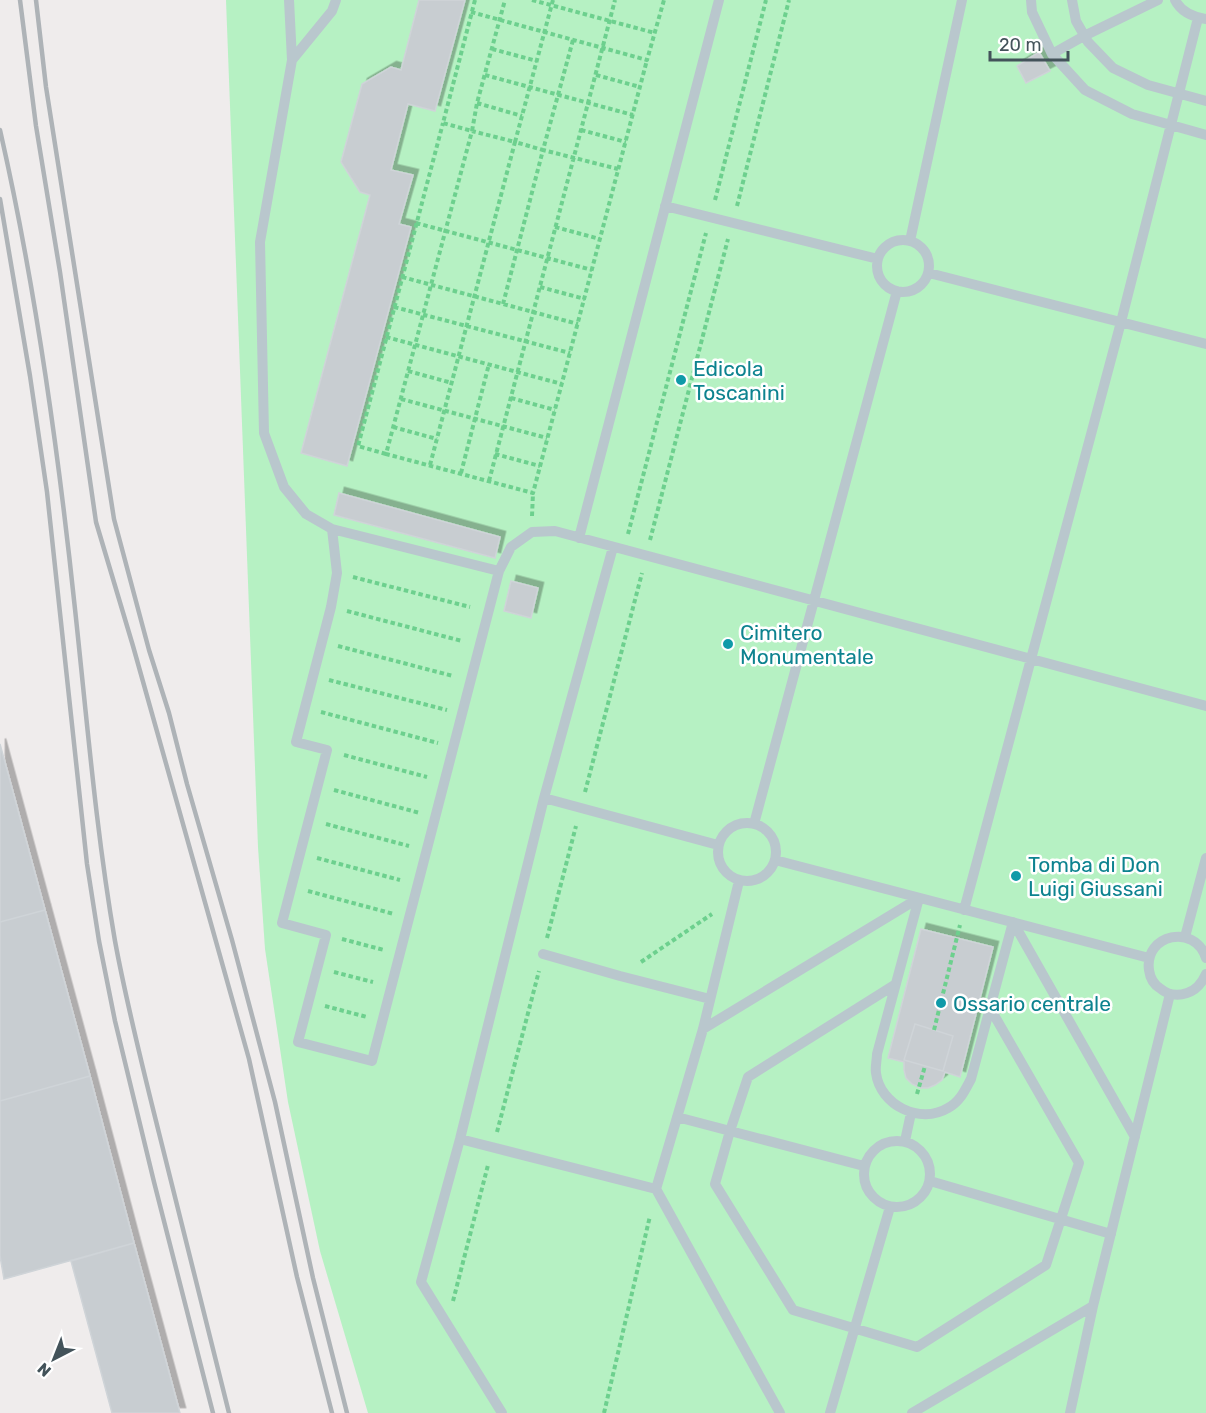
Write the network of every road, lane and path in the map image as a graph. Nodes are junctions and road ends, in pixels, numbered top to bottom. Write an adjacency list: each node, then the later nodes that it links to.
1 (289, 0): 28 (lane)
2 (336, 0): 28 (lane)
3 (474, 0): 17 (path)
4 (505, 0): 19 (path)
5 (532, 0): 16 (path)
6 (615, 0): 20 (path)
7 (662, 0): 22 (path)
8 (719, 0): 52 (lane)
9 (766, 0): 53 (path)
10 (789, 0): 55 (path)
11 (962, 0): 59 (lane)
12 (1031, 0): 27 (lane)
13 (1072, 0): 23 (lane)
14 (1158, 0): 23 (lane)
15 (1175, 0): 18 (lane)
16 (552, 3): 20 (path); 21 (path)
17 (471, 12): 19 (path); 42 (path)
18 (1202, 18): 35 (lane)
19 (500, 20): 21 (path); 26 (path)
20 (610, 21): 22 (path); 25 (path)
21 (544, 32): 24 (path); 30 (path)
22 (655, 33): 29 (path)
23 (1084, 36): 27 (lane); 35 (lane)
24 (573, 40): 25 (path); 36 (path)
25 (603, 48): 29 (path); 32 (path)
26 (492, 49): 30 (path); 31 (path)
27 (1052, 54): 43 (lane)
28 (292, 60): 105 (lane)
29 (647, 60): 34 (path)
30 (537, 61): 33 (path)
31 (485, 75): 33 (path); 38 (path)
32 (596, 75): 34 (path); 39 (path)
33 (530, 87): 36 (path); 41 (path)
34 (640, 87): 40 (path)
35 (1179, 94): 37 (lane); 43 (lane)
36 (558, 95): 39 (path); 49 (path)
37 (1206, 101)
38 (477, 103): 41 (path); 45 (path)
39 (588, 103): 40 (path); 44 (path)
40 (633, 115): 48 (path)
41 (522, 116): 47 (path)
42 (443, 123): 45 (path); 54 (path)
43 (1171, 125): 46 (lane); 76 (lane)
44 (581, 130): 48 (path); 50 (path)
45 (472, 131): 47 (path); 57 (path)
46 (1206, 135)
47 (515, 142): 49 (path); 60 (path)
48 (626, 142): 51 (path)
49 (543, 150): 50 (path); 61 (path)
50 (574, 158): 51 (path); 56 (path)
51 (618, 169): 58 (path)
52 (665, 206): 53 (lane); 106 (lane)
53 (710, 217): 55 (lane); 107 (path)
54 (416, 223): 57 (path); 66 (path)
55 (732, 223): 63 (lane); 108 (path)
56 (555, 227): 58 (path); 62 (path)
57 (445, 231): 60 (path); 67 (path)
58 (600, 239): 64 (path)
59 (910, 241): 63 (lane); 65 (lane)
60 (489, 243): 61 (path); 70 (path)
61 (517, 250): 62 (path); 72 (path)
62 (548, 258): 64 (path); 68 (path)
63 (878, 259): 69 (lane)
64 (592, 270): 71 (path)
65 (929, 273): 69 (lane); 76 (lane)
66 (402, 277): 67 (path); 73 (path)
67 (431, 284): 70 (path); 75 (path)
68 (540, 287): 71 (path); 74 (path)
69 (897, 291): 111 (lane)
70 (475, 296): 72 (path); 78 (path)
71 (585, 299): 77 (path)
72 (503, 304): 74 (path)
73 (394, 307): 75 (path); 79 (path)
74 (533, 312): 77 (path); 80 (path)
75 (423, 314): 78 (path); 82 (path)
76 (1121, 322): 81 (lane); 116 (lane)
77 (578, 324): 83 (path)
78 (467, 326): 80 (path); 84 (path)
79 (386, 337): 82 (path); 99 (path)
80 (525, 342): 83 (path); 87 (path)
81 (1206, 344)
82 (415, 345): 84 (path); 86 (path)
83 (570, 353): 89 (path)
84 (459, 356): 85 (path); 88 (path)
85 (489, 364): 87 (path); 94 (path)
86 (408, 371): 88 (path); 91 (path)
87 (518, 372): 89 (path); 90 (path)
88 (452, 383): 93 (path)
89 (562, 384): 92 (path)
90 (511, 398): 92 (path); 95 (path)
91 (401, 399): 93 (path); 96 (path)
92 (555, 410): 97 (path)
93 (444, 411): 94 (path); 98 (path)
94 (475, 419): 95 (path); 103 (path)
95 (503, 426): 97 (path); 100 (path)
96 (393, 427): 98 (path); 99 (path)
97 (548, 438): 102 (path)
98 (437, 439): 101 (path)
99 (386, 454): 101 (path)
100 (495, 454): 102 (path); 104 (path)
101 (430, 465): 103 (path)
102 (540, 466): 104 (path)
103 (460, 473): 104 (path)
104 (488, 481)
105 (332, 529): 109 (lane); 110 (lane)
106 (579, 538): 107 (lane); 109 (lane)
107 (619, 549): 108 (lane); 126 (lane)
108 (646, 556): 111 (lane); 127 (path)
109 (499, 572): 113 (lane)
110 (337, 573): 112 (lane); 113 (path)
111 (814, 601): 116 (lane); 130 (lane)
112 (331, 607): 114 (lane); 115 (path)
113 (489, 611): 115 (lane)
114 (322, 642): 117 (lane); 118 (path)
115 (480, 646): 118 (lane)
116 (1030, 659): 119 (lane); 141 (lane)
117 (313, 675): 120 (lane); 121 (path)
118 (471, 680): 121 (lane)
119 (1206, 706)
120 (305, 708): 122 (path); 123 (lane)
121 (462, 714): 122 (lane)
122 (453, 747): 124 (lane)
123 (327, 750): 124 (path); 125 (lane)
124 (445, 781): 128 (lane)
125 (317, 786): 128 (path); 129 (lane)
126 (544, 798): 127 (lane); 169 (lane)
127 (581, 808): 131 (lane); 148 (path)
128 (435, 817): 132 (lane)
129 (308, 819): 132 (path); 133 (lane)
130 (754, 824): 131 (lane); 135 (lane)
131 (718, 845): 136 (lane)
132 (427, 850): 137 (lane)
133 (300, 854): 137 (path); 138 (lane)
134 (1206, 858): 145 (lane)
135 (775, 860): 136 (lane); 139 (lane)
136 (739, 881): 140 (lane)
137 (418, 885): 142 (lane)
138 (291, 887): 142 (path); 144 (lane)
139 (919, 898): 141 (lane); 154 (lane); 161 (lane)
140 (735, 899): 153 (path); 157 (lane)
141 (964, 910): 143 (lane)
142 (409, 918): 147 (lane)
143 (1013, 922): 149 (lane); 159 (lane); 168 (lane)
144 (326, 935): 147 (path); 151 (lane)
145 (1185, 937): 149 (lane); 150 (lane)
146 (957, 938): 162 (path)
147 (400, 954): 155 (lane)
148 (543, 954): 153 (lane); 171 (path)
149 (1149, 958): 156 (lane)
150 (1206, 958)
151 (318, 968): 155 (path); 158 (lane)
152 (1206, 974): 156 (lane)
153 (620, 976): 157 (lane)
154 (896, 984): 165 (lane); 167 (lane)
155 (391, 987): 160 (lane)
156 (1170, 994): 168 (lane)
157 (710, 999): 161 (lane)
158 (309, 1002): 160 (path); 160 (lane)
159 (990, 1008): 165 (lane); 176 (lane)
160 (382, 1022)
161 (703, 1029): 166 (lane)
162 (934, 1030)
163 (925, 1066): 164 (path)
164 (920, 1088)
165 (911, 1113): 170 (lane)
166 (677, 1117): 167 (lane); 174 (lane)
167 (730, 1131): 172 (lane); 180 (lane)
168 (1135, 1137): 177 (lane)
169 (460, 1139): 171 (lane); 179 (lane)
170 (904, 1141): 172 (lane); 173 (lane)
171 (493, 1147): 174 (lane); 179 (path)
172 (864, 1166): 175 (lane)
173 (930, 1181): 175 (lane); 176 (lane)
174 (656, 1189): 182 (path); 183 (lane)
175 (890, 1207): 180 (lane)
176 (1060, 1220): 177 (lane); 180 (lane)
177 (1111, 1234): 178 (lane)
178 (1093, 1306): 185 (lane); 186 (lane)
179 (447, 1324): 181 (lane)
180 (854, 1329): 184 (lane)
181 (502, 1413)
182 (604, 1413)
183 (780, 1413)
184 (830, 1413)
185 (912, 1413)
186 (1070, 1413)

